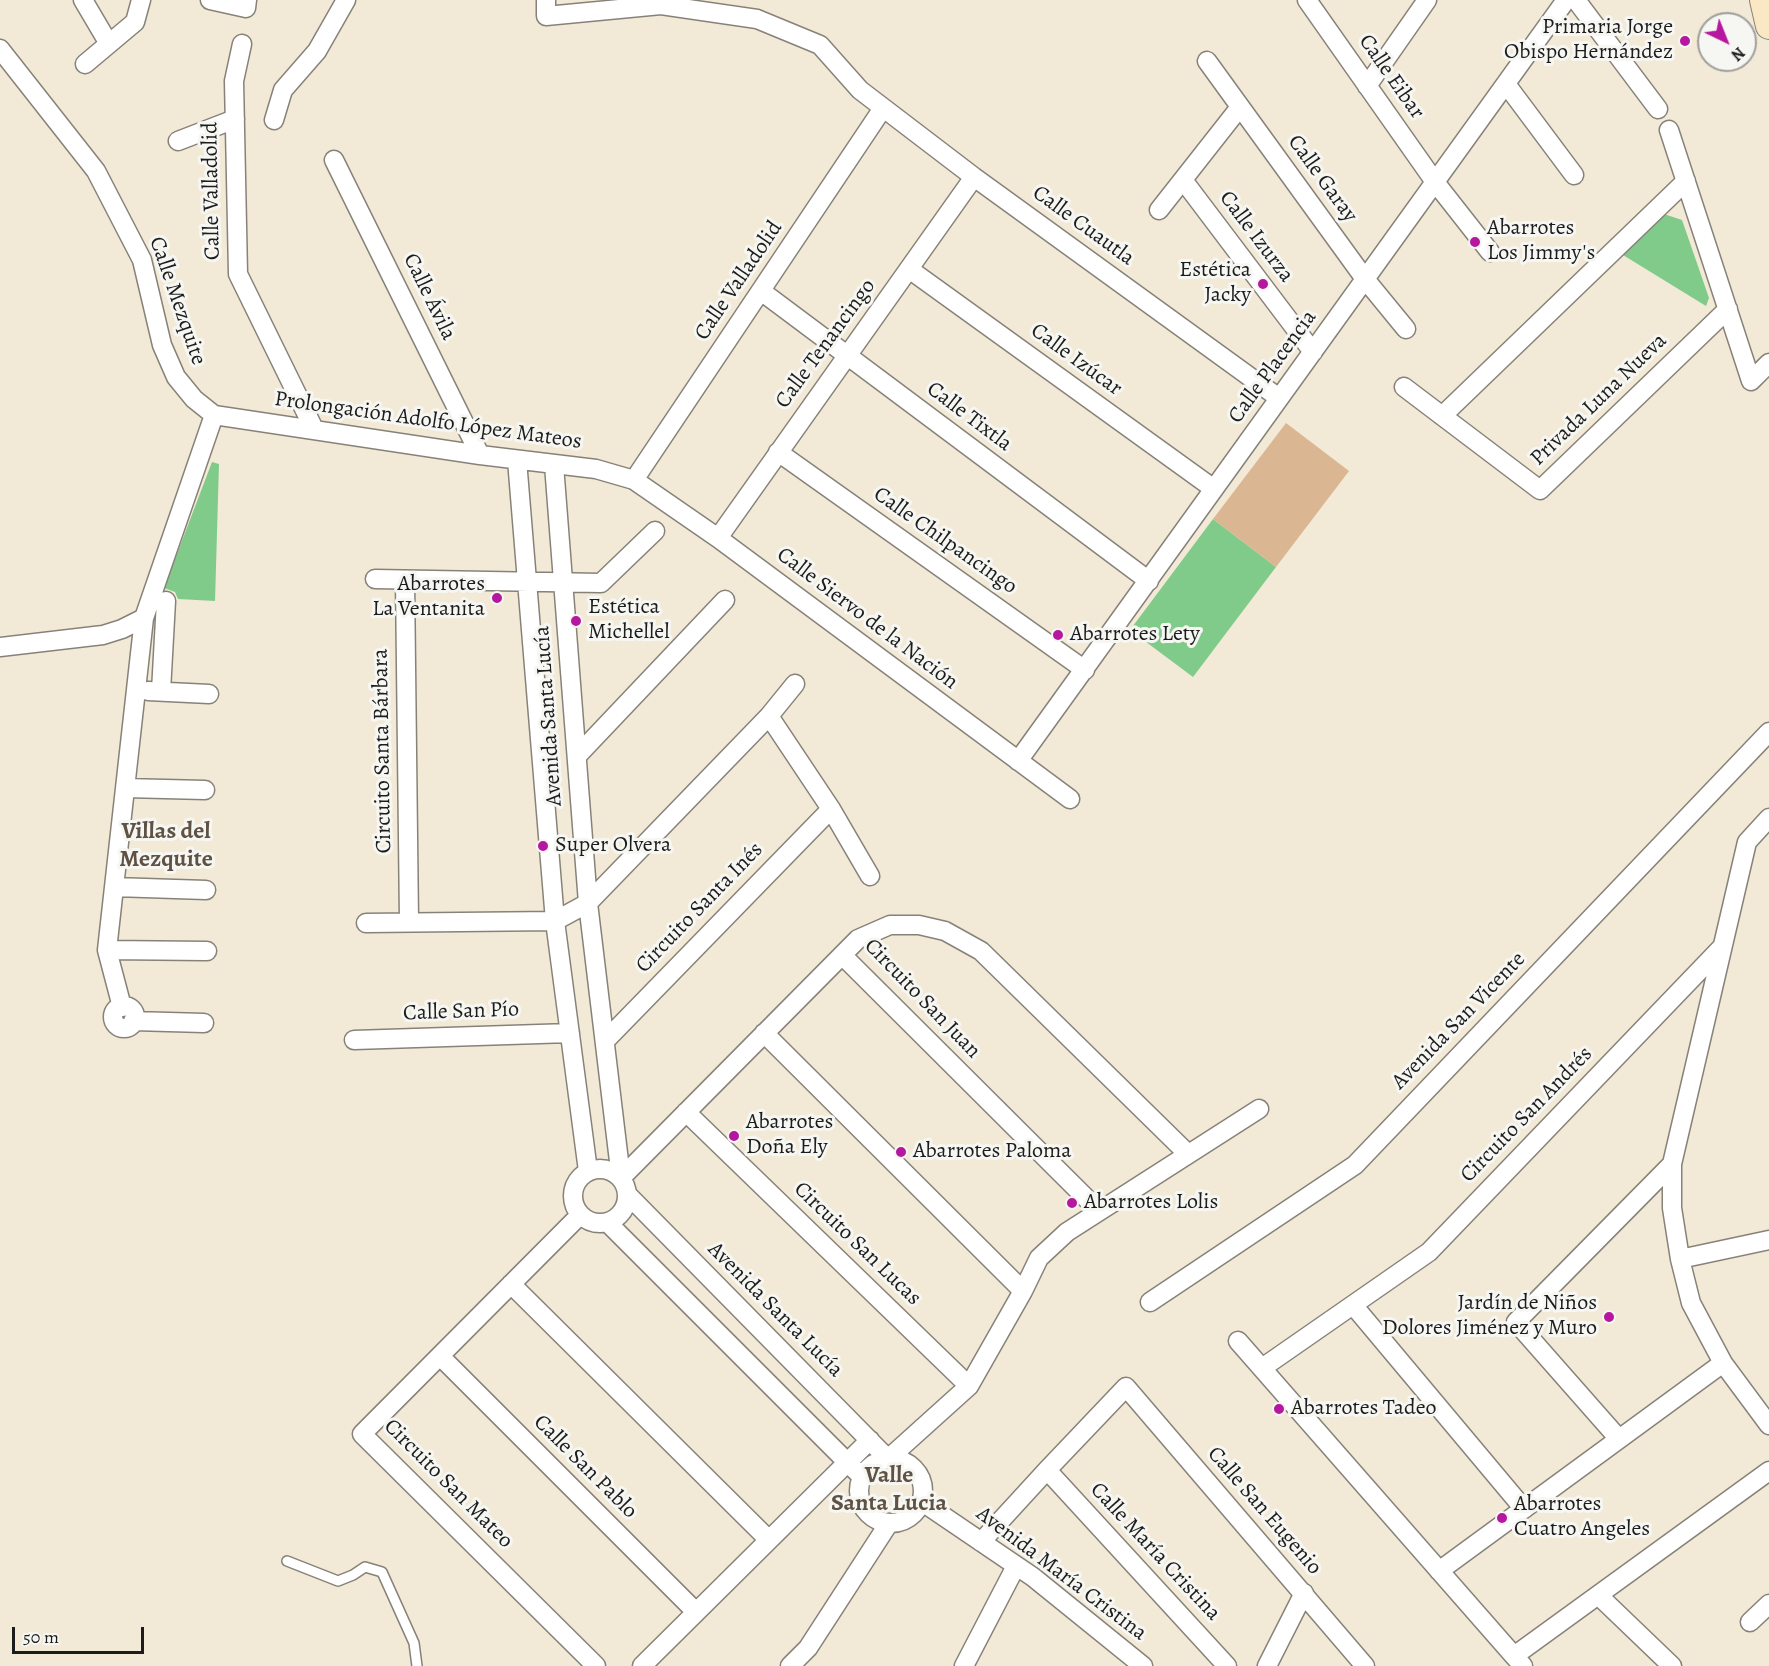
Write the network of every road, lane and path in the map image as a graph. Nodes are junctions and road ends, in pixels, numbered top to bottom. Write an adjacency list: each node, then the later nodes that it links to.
1 (83, 0): 13 (street)
2 (141, 0): 13 (street)
3 (210, 0): 11 (street)
4 (346, 0): 24 (street)
5 (546, 0): 21 (street, Calle Cuautla)
6 (1307, 0): 19 (street, Calle Eibar)
7 (1427, 0): 19 (street)
8 (1566, 0): 18 (street, Calle Placencia)
9 (1576, 0): 22 (street)
10 (1763, 0): 12 (street)
11 (246, 4)
12 (1769, 26)
13 (109, 44): 17 (street)
14 (242, 44): 23 (street, Calle Valladolid)
15 (0, 49): 45 (street, Calle Mezquite)
16 (1207, 61): 20 (street, Calle Garay)
17 (85, 63)
18 (1506, 84): 28 (street); 32 (street, Calle Placencia)
19 (1367, 86): 32 (street, Calle Eibar)
20 (1240, 107): 30 (street); 36 (street, Calle Garay)
21 (884, 108): 29 (street, Calle Cuautla); 37 (street, Calle Valladolid)
22 (1658, 109)
23 (235, 119): 26 (street); 47 (street, Calle Valladolid)
24 (274, 120)
25 (1669, 130): 31 (street)
26 (178, 141)
27 (334, 160): 49 (street, Calle Ávila)
28 (1574, 176)
29 (974, 177): 35 (street, Calle Tenancingo); 44 (street, Calle Cuautla)
30 (1183, 180): 33 (street); 40 (street, Calle Izurza)
31 (1686, 181): 38 (street); 46 (street)
32 (1435, 182): 34 (street, Calle Eibar); 36 (street, Calle Placencia)
33 (1159, 210)
34 (1490, 252)
35 (909, 269): 41 (street, Calle Tenancingo); 53 (street, Calle Izúcar)
36 (1365, 279): 39 (street, Calle Garay); 40 (street, Calle Placencia)
37 (761, 291): 41 (street, Calle Tixtla); 52 (street, Calle Valladolid)
38 (1728, 309): 42 (street); 46 (street, Privada Luna Nueva)
39 (1406, 329)
40 (1313, 352): 44 (street, Calle Placencia)
41 (847, 356): 48 (street, Calle Tenancingo); 58 (street, Calle Tixtla)
42 (1769, 363)
43 (1404, 387): 46 (street, Privada Luna Nueva)
44 (1279, 398): 53 (street, Calle Placencia)
45 (214, 415): 47 (street, Prolongación Adolfo López Mateos); 63 (street)
46 (1442, 416)
47 (314, 429): 49 (street, Prolongación Adolfo López Mateos)
48 (778, 452): 55 (street, Calle Tenancingo); 65 (street, Calle Chilpancingo)
49 (480, 454): 50 (street, Prolongación Adolfo López Mateos)
50 (516, 460): 51 (street, Prolongación Adolfo López Mateos); 59 (street, Avenida Santa Lucía)
51 (554, 465): 52 (street, Prolongación Adolfo López Mateos); 60 (street, Avenida Santa Lucía)
52 (634, 480): 55 (street, Calle Siervo de la Nación)
53 (1215, 489): 58 (street, Calle Placencia)
54 (655, 531): 60 (street)
55 (717, 538): 73 (street, Calle Siervo de la Nación)
56 (375, 579): 57 (street)
57 (405, 580): 59 (street); 84 (street, Circuito Santa Bárbara)
58 (1149, 581): 65 (street, Calle Placencia)
59 (527, 582): 60 (street); 83 (street, Avenida Santa Lucía)
60 (563, 582): 72 (street, Avenida Santa Lucía)
61 (725, 600): 72 (street)
62 (166, 601): 68 (street)
63 (144, 618): 64 (street); 67 (street)
64 (0, 647)
65 (1085, 670): 73 (street, Calle Placencia)
66 (795, 684): 70 (street)
67 (135, 691): 68 (street); 74 (street)
68 (161, 691): 69 (street)
69 (209, 694)
70 (769, 716): 77 (street); 82 (street)
71 (1769, 732): 109 (street, Avenida San Vicente)
72 (576, 756): 82 (street, Avenida Santa Lucía)
73 (1018, 761): 76 (street, Calle Siervo de la Nación)
74 (125, 788): 75 (street); 80 (street)
75 (205, 790)
76 (1070, 799)
77 (831, 809): 79 (street); 94 (street, Circuito Santa Inés)
78 (1769, 818): 86 (street)
79 (870, 876)
80 (114, 887): 81 (street); 87 (street)
81 (206, 890)
82 (588, 903): 83 (street); 94 (street, Avenida Santa Lucía)
83 (555, 921): 84 (street); 91 (street, Avenida Santa Lucía)
84 (409, 922): 85 (street)
85 (366, 923)
86 (1723, 945): 98 (street); 110 (street, Circuito San Andrés)
87 (107, 950): 88 (street); 90 (street)
88 (207, 951)
89 (842, 955): 92 (street); 97 (street, Circuito San Juan); 102 (street, Circuito San Juan)
90 (204, 1023)
91 (570, 1033): 93 (street, Calle San Pío); 99 (street, Avenida Santa Lucía)
92 (765, 1033): 96 (street); 108 (street)
93 (354, 1040)
94 (605, 1041): 100 (street, Avenida Santa Lucía)
95 (1259, 1109): 97 (street)
96 (686, 1112): 100 (street); 117 (street, Circuito San Lucas)
97 (1188, 1154): 102 (street)
98 (1672, 1164): 106 (street); 119 (street)
99 (588, 1171): 100 (street); 103 (street)
100 (621, 1178): 101 (street)
101 (628, 1196): 104 (street); 111 (street, Avenida Santa Lucía)
102 (1099, 1211): 108 (street)
103 (580, 1215): 104 (street); 107 (street, Circuito San Mateo)
104 (608, 1223): 113 (street)
105 (1769, 1240): 106 (street)
106 (1680, 1259): 115 (street)
107 (511, 1284): 114 (street, Circuito San Mateo); 129 (street)
108 (1023, 1291): 117 (street)
109 (1150, 1302)
110 (1353, 1305): 116 (street, Circuito San Andrés); 127 (street)
111 (753, 1322): 113 (street); 120 (street, Avenida Santa Lucía)
112 (1238, 1341): 116 (street)
113 (731, 1345): 122 (street)
114 (440, 1356): 137 (street, Calle San Pablo); 142 (street, Circuito San Mateo)
115 (1723, 1363): 118 (street); 119 (street)
116 (1262, 1368): 133 (street)
117 (969, 1386): 121 (street)
118 (1769, 1425)
119 (1619, 1439): 127 (street)
120 (870, 1440): 121 (street, Avenida Santa Lucía); 122 (street)
121 (888, 1459): 125 (street); 126 (street)
122 (848, 1461): 125 (street); 129 (street)
123 (1047, 1470): 130 (street); 134 (street, Calle San Eugenio); 146 (street, Calle María Cristina)
124 (1769, 1471): 135 (street)
125 (862, 1477): 128 (street)
126 (921, 1501): 128 (street); 130 (street, Avenida María Cristina)
127 (1524, 1509): 133 (street)
128 (889, 1523): 140 (street)
129 (769, 1540): 137 (street)
130 (981, 1542): 132 (street, Avenida María Cristina)
131 (287, 1560): 141 (lane)
132 (1016, 1566): 144 (street); 145 (street, Avenida María Cristina)
133 (1440, 1571): 139 (street)
134 (1304, 1593): 147 (street); 148 (street, Calle San Eugenio)
135 (1598, 1594): 139 (street); 149 (street)
136 (1768, 1606): 138 (street)
137 (696, 1612): 143 (street)
138 (1750, 1622)
139 (1518, 1661)
140 (795, 1665)
141 (417, 1666)
142 (596, 1666)
143 (642, 1666)
144 (964, 1666)
145 (1143, 1666)
146 (1227, 1666)
147 (1267, 1666)
148 (1365, 1666)
149 (1672, 1666)

